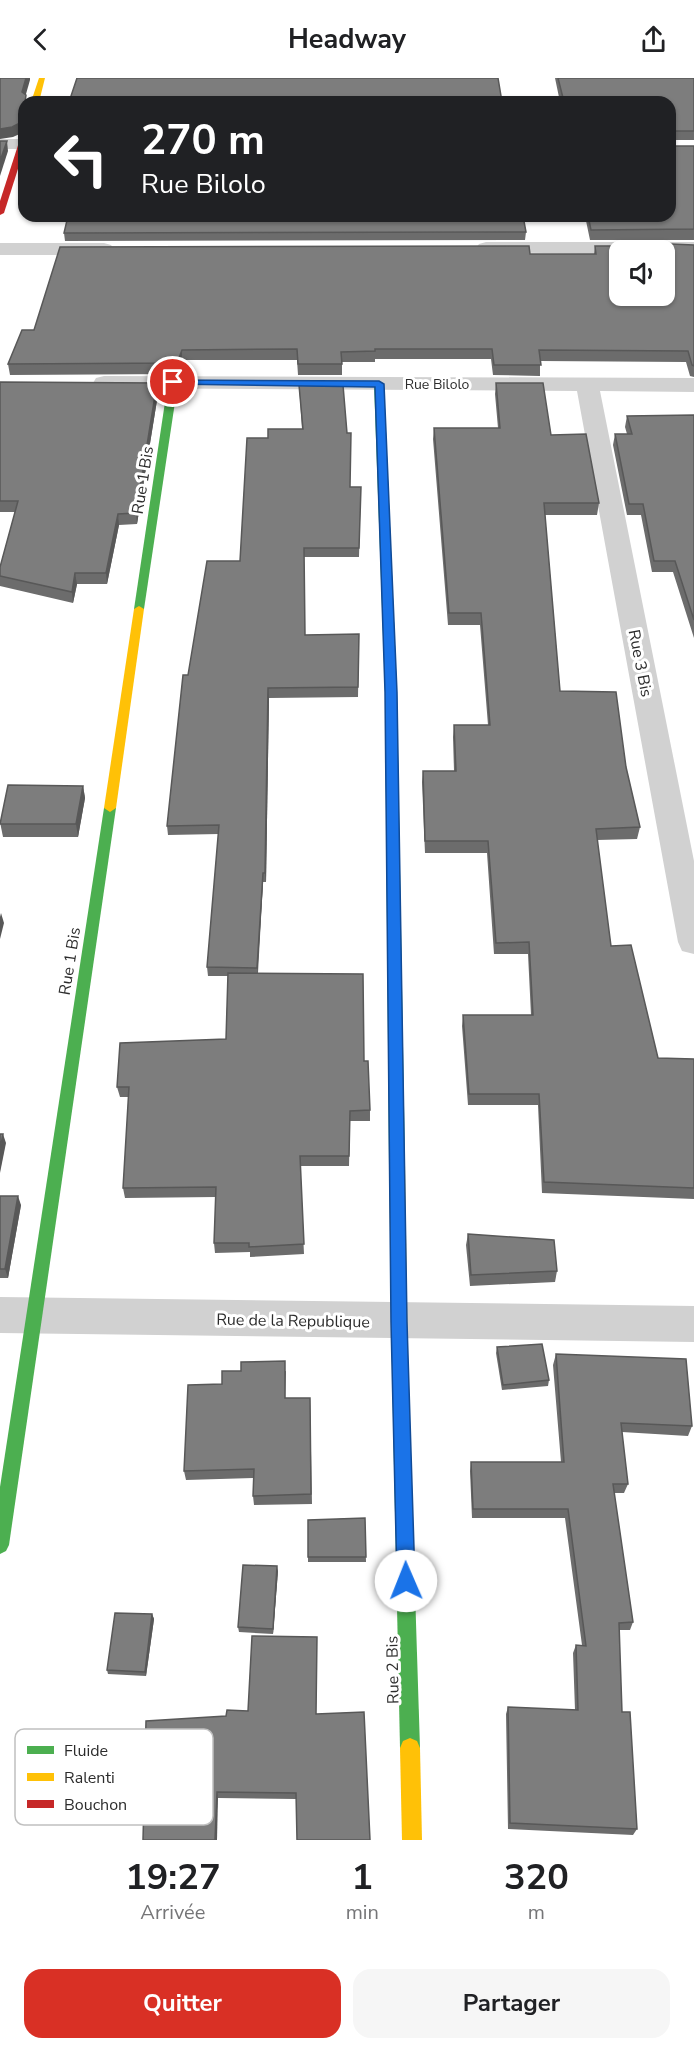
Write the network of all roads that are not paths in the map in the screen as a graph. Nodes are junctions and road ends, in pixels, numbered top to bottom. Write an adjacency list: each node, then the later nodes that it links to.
1 (42, 78): 2 (street)
2 (37, 96)
3 (18, 142): 4 (street)
4 (0, 144)
5 (18, 157): 6 (street)
6 (0, 213)
7 (467, 248): 8 (street)
8 (694, 248)
9 (0, 249): 10 (street)
10 (120, 249)
11 (173, 382): 12 (street, Rue Bilolo); 13 (street, Rue Bilolo); 17 (street, Rue 1 Bis)
12 (81, 383)
13 (379, 384): 14 (street, Rue Bilolo); 18 (street, Rue 2 Bis)
14 (587, 385): 15 (street, Rue Bilolo); 16 (street, Rue 3 Bis)
15 (694, 385)
16 (694, 942)
17 (16, 1316): 18 (street, Rue de la Republique); 20 (street, Rue 1 Bis)
18 (399, 1322): 19 (street, Rue de la Republique); 21 (street, Rue 2 Bis)
19 (694, 1324)
20 (0, 1545)
21 (412, 1840)

